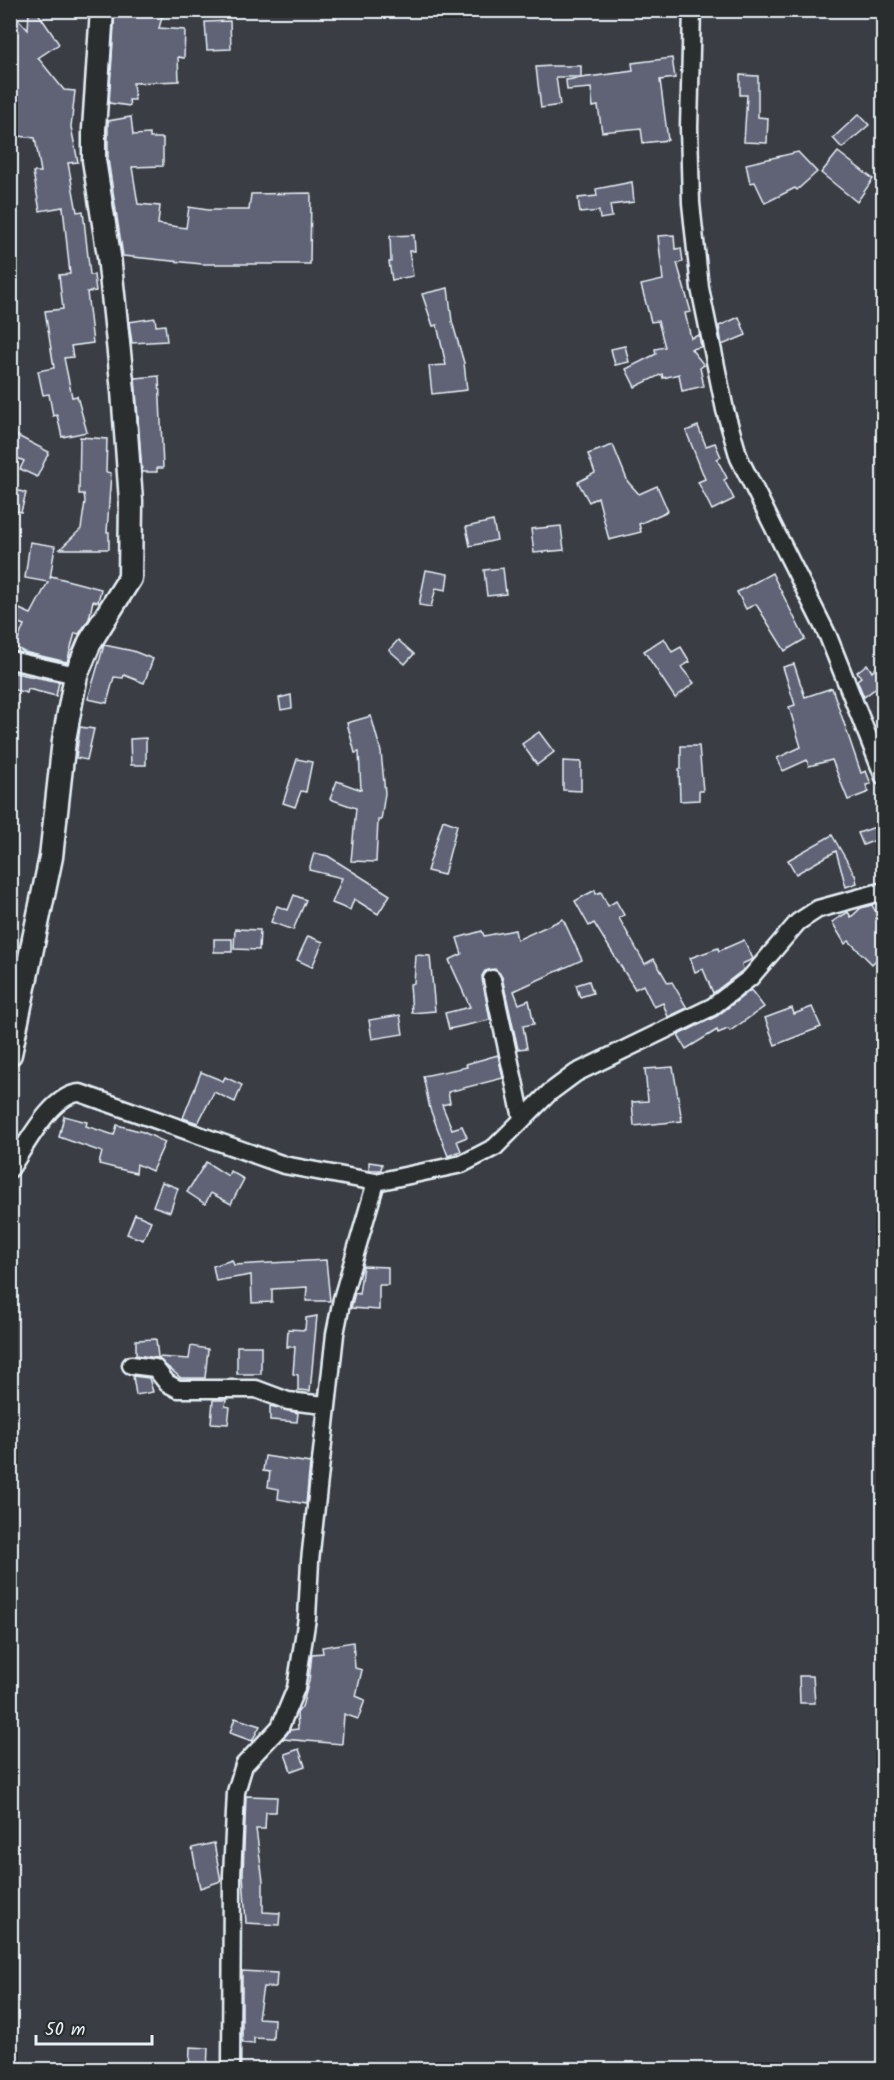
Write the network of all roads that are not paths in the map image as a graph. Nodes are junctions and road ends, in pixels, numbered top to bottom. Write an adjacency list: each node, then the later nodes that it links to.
1 (102, 10): 4 (street)
2 (692, 10): 5 (street)
3 (10, 660): 4 (street)
4 (76, 675): 8 (street)
5 (884, 777)
6 (884, 891): 10 (street)
7 (492, 978): 10 (street)
8 (17, 993): 9 (street)
9 (10, 1054)
10 (522, 1118): 12 (street)
11 (10, 1169): 12 (street)
12 (376, 1182): 14 (street)
13 (131, 1365): 14 (street)
14 (326, 1405): 15 (street)
15 (231, 2070)

